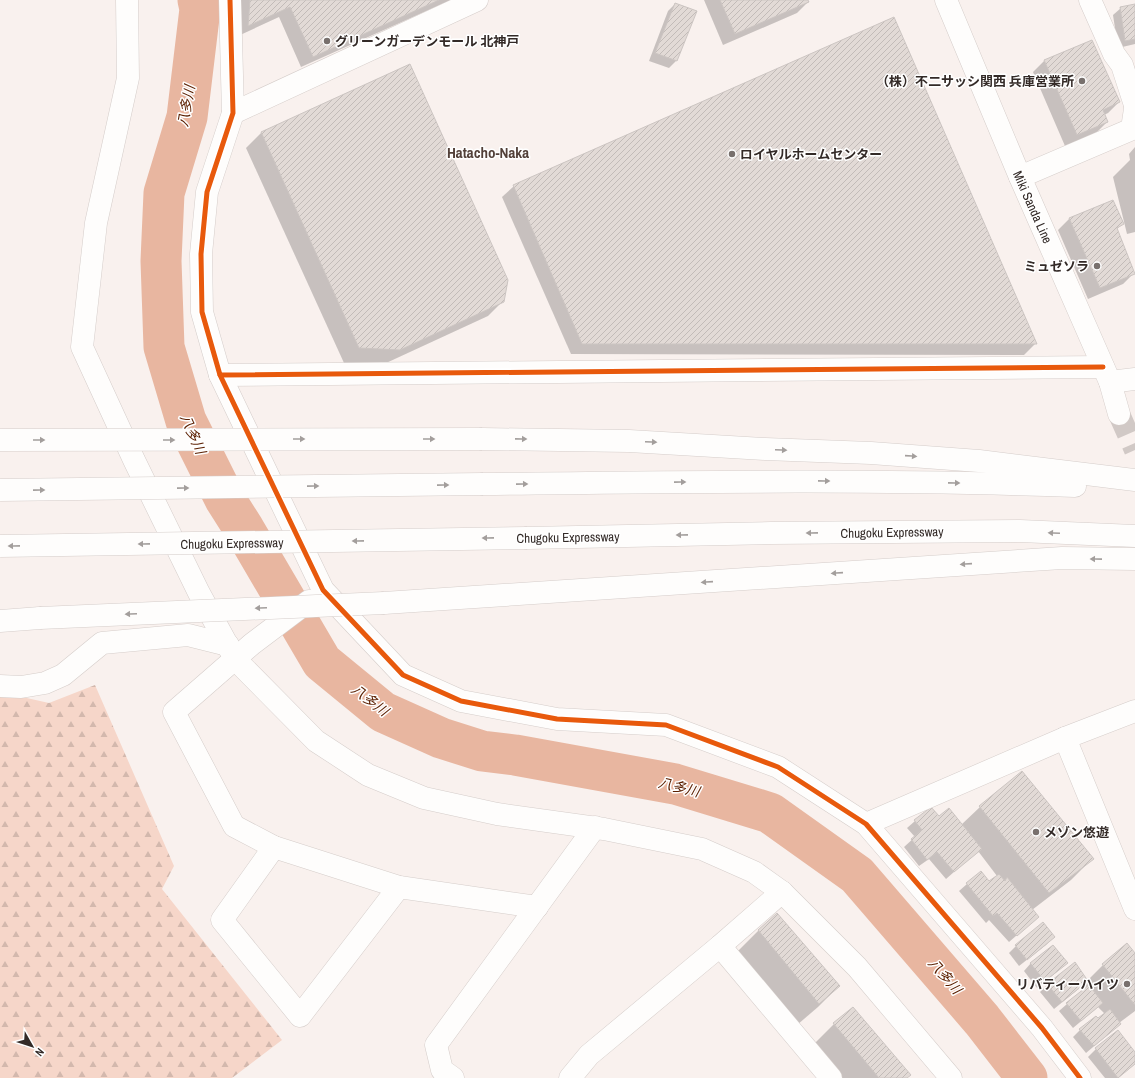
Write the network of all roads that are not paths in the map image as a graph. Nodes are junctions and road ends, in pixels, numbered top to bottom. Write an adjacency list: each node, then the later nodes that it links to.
1 (127, 0): 26 (main road)
2 (230, 0): 9 (main road)
3 (477, 0): 9 (main road)
4 (946, 0): 10 (main road, Miki Sanda Line)
5 (1090, 0): 6 (main road)
6 (1129, 64): 7 (main road)
7 (1135, 105)
8 (1135, 109): 10 (main road)
9 (234, 113): 12 (main road)
10 (1020, 177): 11 (main road, Miki Sanda Line)
11 (1107, 374): 12 (main road); 13 (main road); 14 (main road, Miki Sanda Line)
12 (220, 375): 22 (main road)
13 (1135, 379)
14 (1120, 414)
15 (0, 440): 16 (main road, one-way to 16, bridge)
16 (1135, 480)
17 (1135, 488): 18 (main road, one-way to 17, bridge)
18 (0, 490)
19 (1135, 536): 20 (main road, Chugoku Expressway, one-way to 20, bridge)
20 (0, 546)
21 (1135, 559): 24 (main road, one-way to 24, bridge)
22 (323, 590): 26 (main road, bridge); 30 (main road)
23 (0, 616): 24 (main road)
24 (40, 618): 25 (main road)
25 (0, 621)
26 (231, 652): 27 (main road); 31 (main road); 32 (main road)
27 (0, 686)
28 (1135, 711): 29 (main road)
29 (1065, 738): 30 (main road); 36 (main road)
30 (866, 824): 42 (main road)
31 (595, 828): 34 (main road); 35 (main road)
32 (274, 847): 33 (main road); 33 (main road)
33 (399, 887): 35 (main road)
34 (782, 892): 37 (main road); 41 (main road)
35 (537, 907): 38 (main road)
36 (1135, 909)
37 (720, 946): 39 (main road); 40 (main road)
38 (453, 1078)
39 (570, 1078)
40 (831, 1078)
41 (951, 1078)
42 (1080, 1078)

